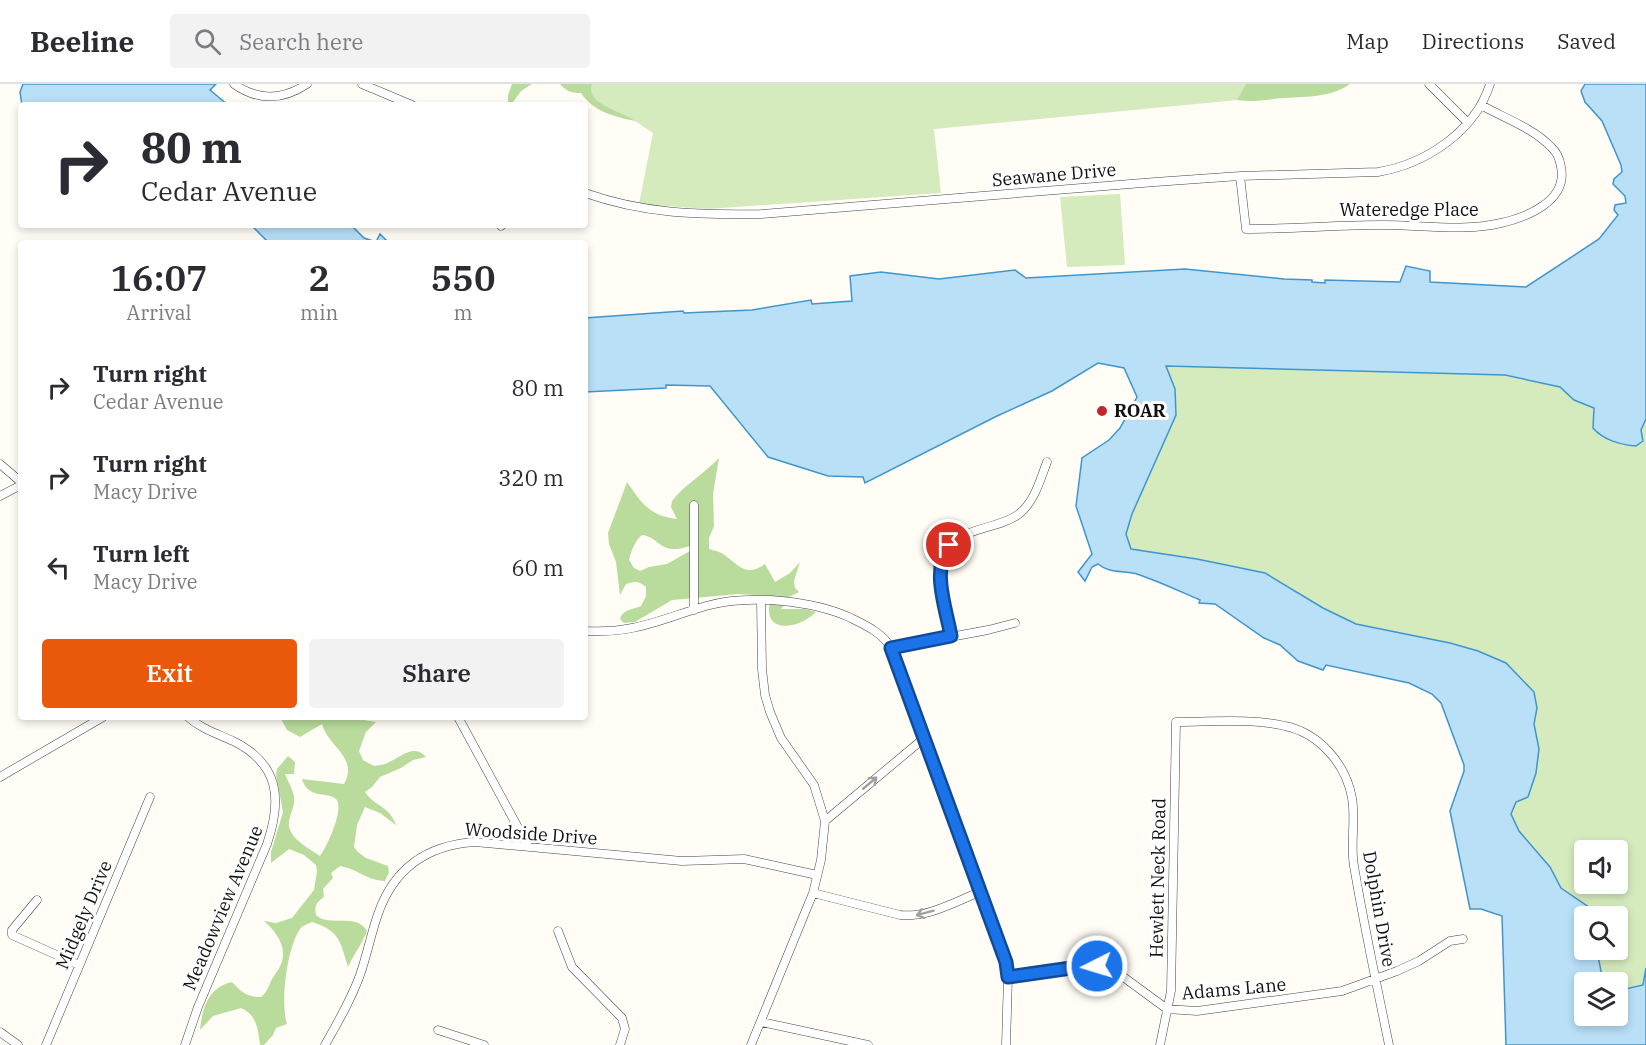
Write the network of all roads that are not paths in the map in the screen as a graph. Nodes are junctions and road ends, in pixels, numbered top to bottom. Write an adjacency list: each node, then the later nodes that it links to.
1 (234, 84): 2 (street)
2 (307, 84)
3 (362, 84): 6 (street)
4 (1429, 84): 8 (street)
5 (1490, 84): 7 (street, Seawane Drive)
6 (405, 102)
7 (1481, 105): 8 (street, Seawane Drive); 9 (street, Wateredge Place)
8 (1467, 122): 9 (street, Seawane Drive)
9 (1240, 176): 10 (street, Seawane Drive)
10 (588, 194)
11 (1047, 462): 21 (street)
12 (0, 464): 13 (street)
13 (18, 481)
14 (18, 486): 15 (street)
15 (0, 496)
16 (694, 505): 18 (street)
17 (762, 601): 18 (street); 22 (street); 30 (street)
18 (694, 610): 20 (street)
19 (1015, 623): 21 (street)
20 (588, 631)
21 (951, 636): 22 (street)
22 (891, 648): 27 (street)
23 (98, 720): 28 (street)
24 (192, 720): 48 (street, Meadowview Avenue)
25 (460, 720): 31 (street)
26 (1188, 722): 40 (street, Dolphin Drive); 41 (street, Hewlett Neck Road)
27 (923, 739): 30 (street, one-way to 27); 33 (street)
28 (0, 777)
29 (150, 796): 38 (street, Midgely Drive)
30 (825, 821): 32 (street)
31 (528, 846): 32 (street, Woodside Drive); 49 (street, Woodside Drive)
32 (817, 875): 34 (street)
33 (980, 892): 34 (street, one-way to 34); 39 (street)
34 (813, 893): 42 (street)
35 (37, 900): 38 (street)
36 (558, 931): 51 (street)
37 (1463, 939): 40 (street, Adams Lane)
38 (79, 965): 47 (street, Midgely Drive)
39 (1008, 977): 41 (street, Adams Lane); 54 (street)
40 (1376, 980): 41 (street, Adams Lane); 56 (street, Dolphin Drive)
41 (1167, 1009): 55 (street, Hewlett Neck Road)
42 (761, 1022): 45 (street); 52 (street)
43 (438, 1030): 50 (street)
44 (0, 1032): 46 (street)
45 (846, 1043): 53 (street)
46 (18, 1045)
47 (46, 1045)
48 (185, 1045)
49 (325, 1045)
50 (484, 1045)
51 (620, 1045)
52 (751, 1045)
53 (868, 1045)
54 (1006, 1045)
55 (1160, 1045)
56 (1389, 1045)

